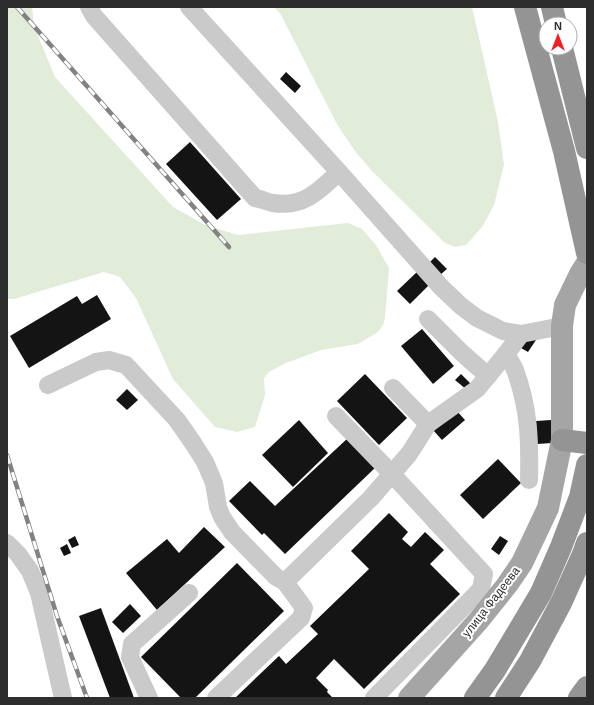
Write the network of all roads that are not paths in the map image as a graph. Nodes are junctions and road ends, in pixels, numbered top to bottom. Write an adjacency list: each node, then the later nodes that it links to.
1 (89, 7): 6 (street)
2 (189, 7): 6 (street)
3 (525, 7): 7 (highway)
4 (564, 56): 5 (highway)
5 (586, 145)
6 (339, 172): 11 (street)
7 (587, 253)
8 (587, 263): 10 (main road, улица Фадеева)
9 (428, 319): 13 (street)
10 (562, 326): 11 (street); 18 (main road, улица Фадеева)
11 (522, 334): 12 (street)
12 (506, 354): 13 (street); 22 (street)
13 (488, 376): 17 (street)
14 (48, 386): 25 (street)
15 (393, 388): 17 (street)
16 (336, 416): 21 (street)
17 (428, 424): 21 (street)
18 (562, 440): 19 (highway); 32 (main road, улица Фадеева)
19 (587, 443)
20 (587, 465): 33 (highway)
21 (392, 474): 25 (street); 31 (street)
22 (529, 480)
23 (7, 543): 28 (street)
24 (587, 543): 34 (highway)
25 (285, 582): 30 (street)
26 (189, 593): 29 (street)
27 (587, 687): 35 (highway)
28 (63, 698)
29 (149, 698)
30 (216, 698)
31 (374, 698)
32 (409, 698)
33 (475, 698)
34 (506, 698)
35 (579, 698)

